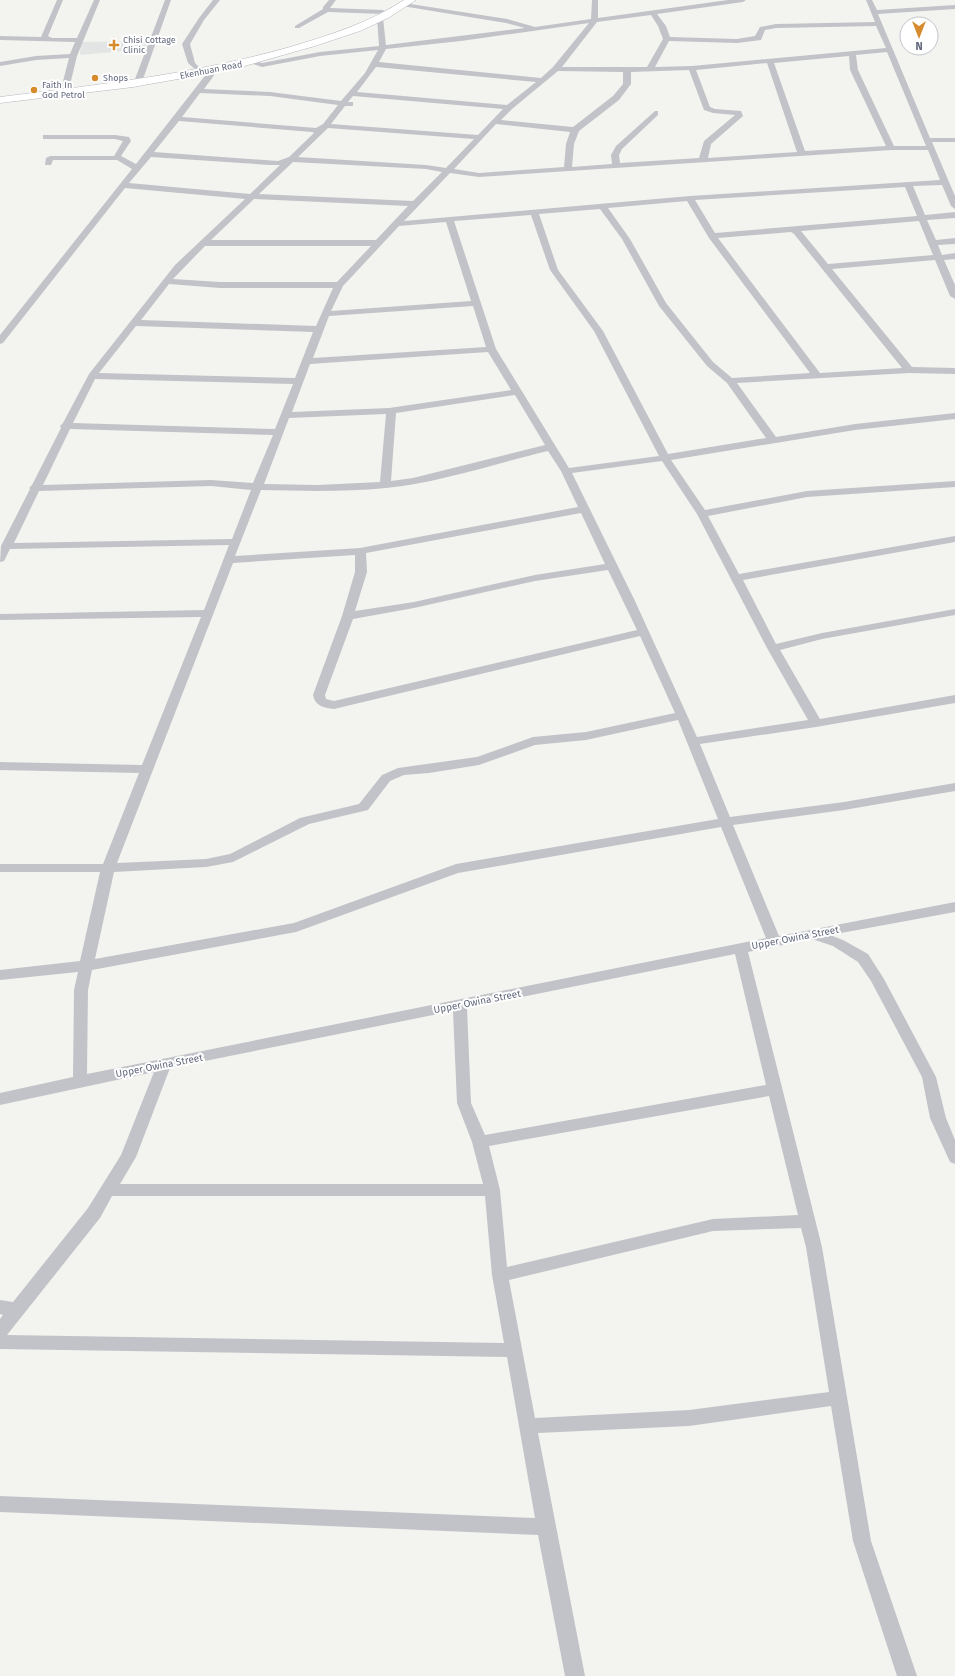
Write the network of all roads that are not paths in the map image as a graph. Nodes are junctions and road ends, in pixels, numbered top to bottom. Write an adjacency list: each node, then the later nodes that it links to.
1 (60, 0): 20 (street)
2 (98, 0): 22 (street)
3 (168, 0): 37 (street)
4 (217, 0): 34 (street)
5 (333, 0): 11 (street)
6 (595, 0): 15 (street)
7 (744, 0): 13 (street)
8 (869, 0): 12 (street)
9 (406, 2): 14 (main road, Ekenhuan Road); 18 (street)
10 (955, 7): 12 (street)
11 (326, 10): 14 (street); 17 (street)
12 (874, 12): 16 (street)
13 (654, 14): 15 (street); 21 (street)
14 (382, 15): 23 (street); 28 (main road, Ekenhuan Road); 34 (main road, Ekenhuan Road)
15 (594, 22): 18 (street); 32 (street)
16 (880, 24): 21 (street); 24 (street)
17 (297, 27)
18 (533, 28): 23 (street)
19 (0, 38): 20 (street)
20 (45, 39): 22 (street)
21 (667, 39): 33 (street)
22 (80, 40): 26 (street)
23 (382, 49): 28 (street); 30 (street)
24 (890, 50): 25 (street); 52 (street)
25 (852, 53): 27 (street); 53 (street)
26 (74, 56): 29 (street); 39 (street)
27 (770, 61): 31 (street); 55 (street)
28 (251, 62): 35 (main road, Ekenhuan Road)
29 (0, 64)
30 (373, 64): 38 (street); 42 (street)
31 (692, 68): 33 (street); 58 (street)
32 (556, 69): 36 (street); 38 (street)
33 (650, 69): 36 (street)
34 (198, 70): 37 (main road, Ekenhuan Road)
35 (214, 70): 40 (street); 41 (main road, Ekenhuan Road)
36 (627, 70): 48 (street)
37 (139, 79): 39 (main road, Ekenhuan Road)
38 (541, 80): 43 (street)
39 (65, 89): 41 (main road, Ekenhuan Road)
40 (198, 91): 42 (street); 45 (street)
41 (0, 98)
42 (351, 99): 43 (street); 47 (street)
43 (509, 107): 46 (street)
44 (655, 113): 60 (street)
45 (177, 119): 47 (street); 54 (street)
46 (496, 122): 48 (street); 50 (street)
47 (326, 126): 50 (street); 57 (street)
48 (575, 130): 62 (street)
49 (46, 137): 56 (street)
50 (478, 137): 63 (street)
51 (955, 140): 52 (street)
52 (930, 144): 53 (street); 64 (street)
53 (891, 148): 55 (street)
54 (149, 154): 57 (street); 61 (street)
55 (802, 155): 58 (street)
56 (118, 158): 59 (street); 61 (street)
57 (291, 159): 63 (street); 67 (street)
58 (703, 160): 60 (street)
59 (48, 164)
60 (616, 166): 62 (street)
61 (137, 168): 66 (street)
62 (568, 169): 63 (street)
63 (446, 171): 69 (street)
64 (945, 182): 65 (street); 71 (street)
65 (907, 183): 68 (street); 74 (street)
66 (123, 185): 67 (street); 93 (street)
67 (252, 198): 69 (street); 81 (street)
68 (690, 198): 70 (street); 78 (street)
69 (415, 204): 76 (street)
70 (602, 206): 72 (street); 101 (street)
71 (955, 206)
72 (534, 212): 75 (street); 110 (street)
73 (955, 215): 74 (street)
74 (923, 218): 77 (street); 80 (street)
75 (449, 219): 76 (street); 89 (street)
76 (396, 224): 82 (street)
77 (793, 229): 78 (street); 85 (street)
78 (712, 236): 98 (street)
79 (955, 241): 80 (street)
80 (932, 242): 84 (street)
81 (203, 243): 82 (street); 86 (street)
82 (379, 243): 87 (street)
83 (955, 256): 84 (street)
84 (938, 257): 85 (street); 88 (street)
85 (825, 267): 96 (street)
86 (167, 281): 87 (street); 91 (street)
87 (339, 285): 90 (street)
88 (955, 296)
89 (474, 303): 90 (street); 94 (street)
90 (325, 314): 92 (street)
91 (134, 323): 92 (street); 99 (street)
92 (319, 329): 95 (street)
93 (0, 341)
94 (491, 350): 95 (street); 102 (street)
95 (307, 360): 100 (street)
96 (909, 370): 97 (street); 98 (street)
97 (955, 371)
98 (816, 374): 101 (street)
99 (92, 376): 100 (street); 106 (street)
100 (297, 381): 104 (street)
101 (730, 381): 108 (street)
102 (517, 392): 103 (street); 109 (street)
103 (392, 411): 104 (street); 113 (street)
104 (286, 415): 107 (street)
105 (955, 416): 108 (street)
106 (65, 426): 107 (street); 115 (street)
107 (279, 432): 114 (street)
108 (772, 439): 110 (street)
109 (551, 447): 111 (street); 113 (street)
110 (665, 458): 111 (street); 117 (street)
111 (566, 471): 116 (street)
112 (955, 484): 117 (street)
113 (385, 485): 114 (street)
114 (258, 487): 115 (street); 119 (street)
115 (34, 488): 120 (street)
116 (584, 509): 121 (street); 124 (street)
117 (702, 514): 125 (street)
118 (955, 539): 125 (street)
119 (236, 542): 120 (street); 123 (street)
120 (6, 546): 122 (street)
121 (360, 551): 123 (street); 128 (street)
122 (0, 559)
123 (229, 560): 127 (street)
124 (612, 566): 128 (street); 130 (street)
125 (737, 578): 131 (street)
126 (955, 612): 131 (street)
127 (208, 613): 129 (street); 137 (street)
128 (348, 616): 130 (street)
129 (0, 617)
130 (642, 632): 133 (street)
131 (773, 648): 134 (street)
132 (955, 699): 134 (street)
133 (682, 715): 135 (street); 141 (street)
134 (816, 723): 135 (street)
135 (693, 741): 139 (street)
136 (0, 766): 137 (street)
137 (148, 769): 141 (street)
138 (955, 787): 139 (street)
139 (727, 822): 144 (street); 146 (street)
140 (0, 868): 141 (street)
141 (108, 868): 146 (street)
142 (955, 907): 143 (street, Upper Owina Street)
143 (813, 934): 144 (street, Upper Owina Street); 154 (street)
144 (774, 941): 145 (street, Upper Owina Street)
145 (740, 948): 148 (street, Upper Owina Street); 151 (street)
146 (86, 966): 147 (street); 150 (street)
147 (0, 975)
148 (460, 1004): 149 (street, Upper Owina Street); 153 (street)
149 (164, 1064): 150 (street, Upper Owina Street); 155 (street)
150 (80, 1081): 152 (street, Upper Owina Street)
151 (774, 1089): 153 (street); 157 (street)
152 (0, 1099)
153 (480, 1142): 156 (street)
154 (955, 1158)
155 (108, 1190): 156 (street); 160 (street)
156 (492, 1190): 158 (street)
157 (808, 1221): 158 (street); 164 (street)
158 (500, 1275): 163 (street)
159 (0, 1307): 160 (street)
160 (17, 1310): 161 (street)
161 (0, 1332)
162 (0, 1342): 163 (street)
163 (514, 1350): 165 (street)
164 (838, 1398): 165 (street); 169 (street)
165 (528, 1426): 167 (street)
166 (0, 1504): 167 (street)
167 (546, 1526): 168 (street)
168 (575, 1676)
169 (906, 1676)

